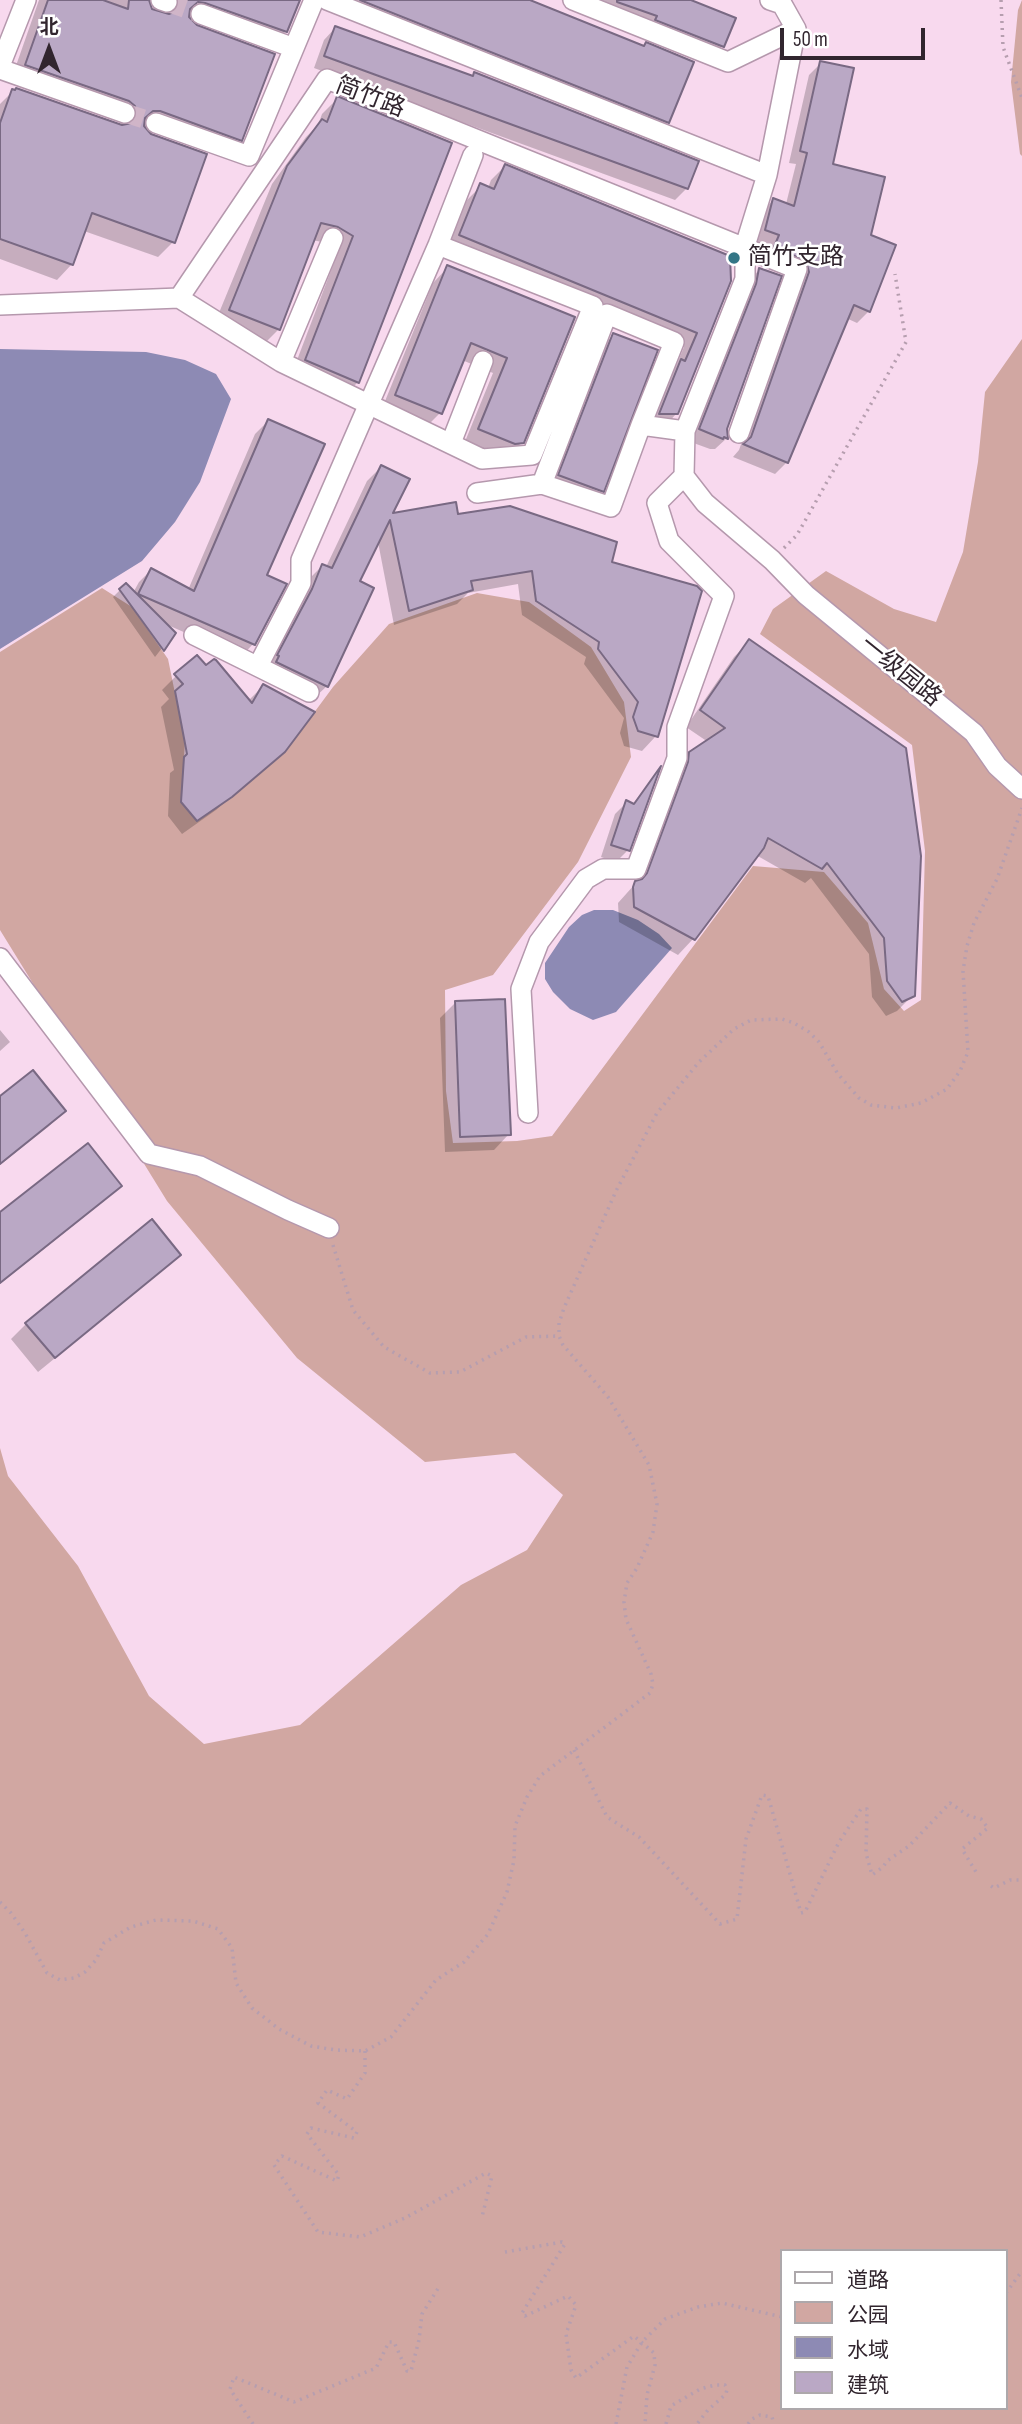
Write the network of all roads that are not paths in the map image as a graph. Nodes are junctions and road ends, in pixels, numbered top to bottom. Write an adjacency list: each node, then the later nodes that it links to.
1 (26, 0): 9 (street)
2 (314, 0): 8 (street)
3 (327, 0): 13 (street)
4 (573, 0): 7 (street)
5 (770, 0): 7 (street)
6 (201, 15): 8 (street)
7 (796, 29): 13 (street)
8 (294, 48): 11 (street)
9 (0, 67): 10 (street)
10 (125, 113)
11 (156, 124)
12 (473, 155): 15 (street)
13 (767, 175): 16 (street)
14 (333, 238): 20 (street)
15 (438, 245): 21 (street); 25 (street)
16 (745, 246): 17 (street, 简竹路); 23 (street); 24 (street)
17 (179, 298): 18 (street); 20 (street)
18 (0, 305)
19 (483, 360): 25 (street)
20 (281, 362): 21 (street)
21 (368, 403): 25 (street); 30 (street)
22 (641, 425): 23 (street); 27 (street); 27 (street)
23 (685, 431): 26 (street)
24 (739, 433)
25 (451, 443)
26 (684, 476): 32 (street, 一级园路); 34 (street)
27 (541, 484): 28 (street)
28 (477, 493)
29 (194, 635): 30 (street)
30 (258, 666): 31 (street)
31 (309, 692)
32 (1022, 789)
33 (0, 958): 35 (street)
34 (528, 1113)
35 (329, 1228)

